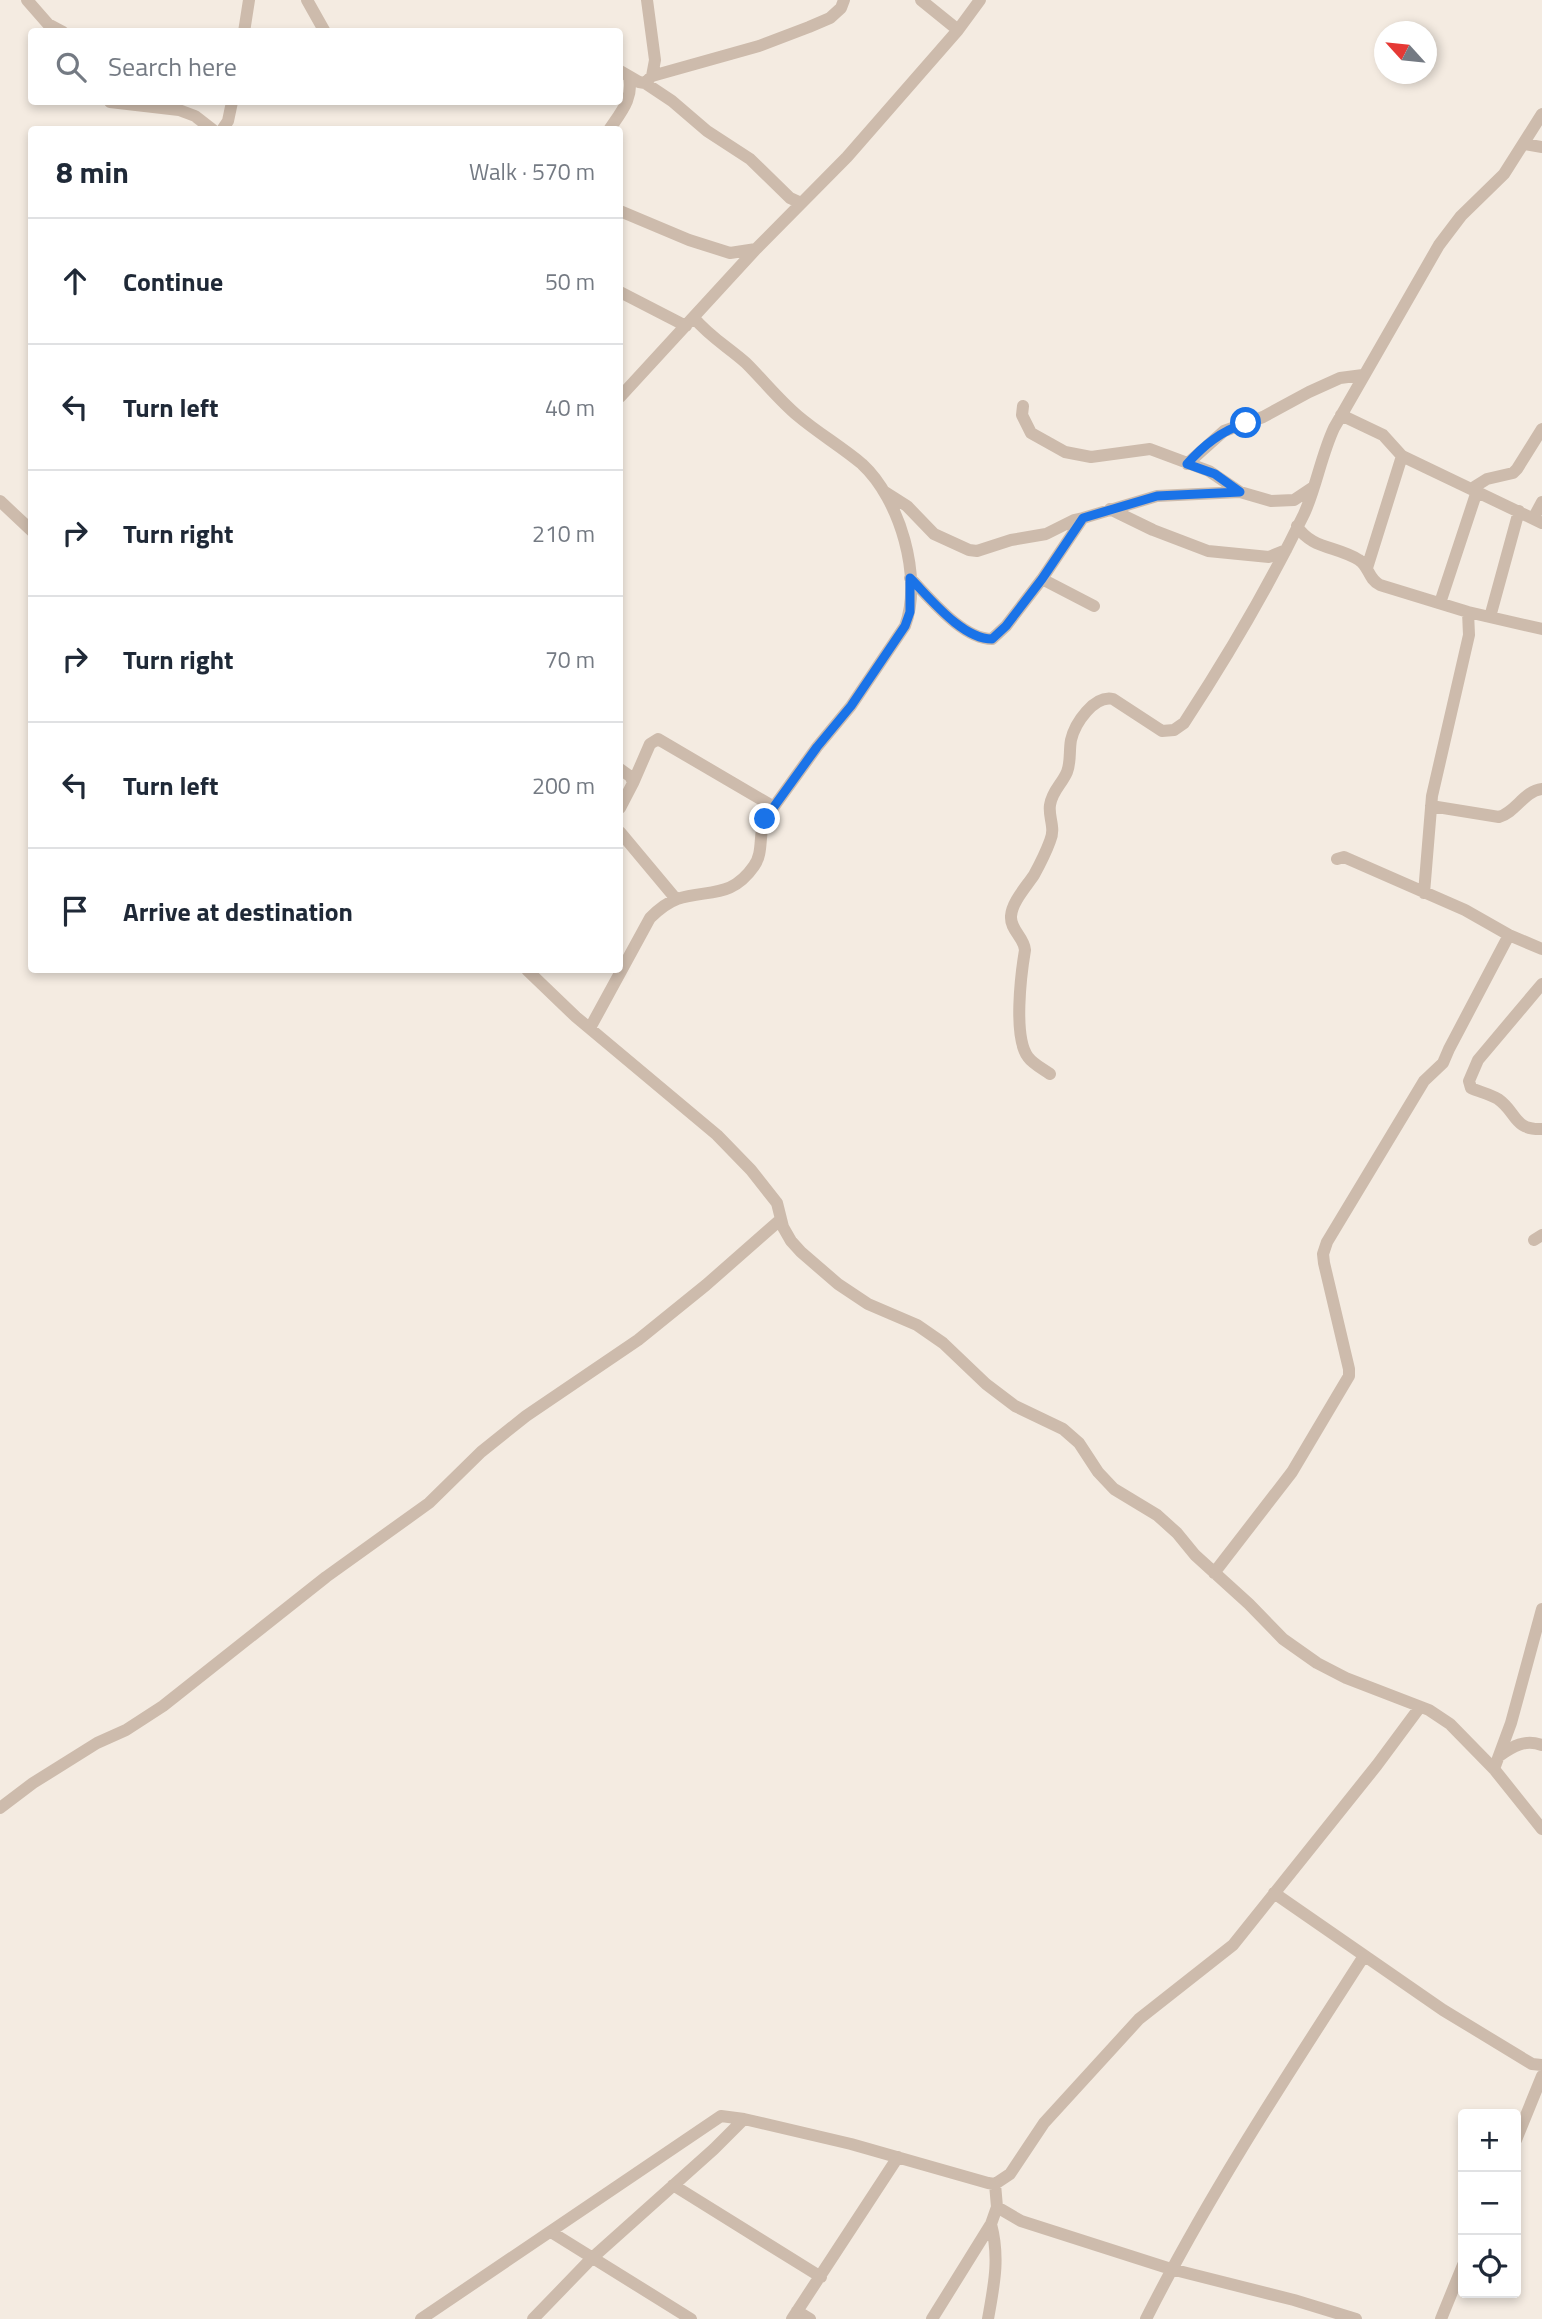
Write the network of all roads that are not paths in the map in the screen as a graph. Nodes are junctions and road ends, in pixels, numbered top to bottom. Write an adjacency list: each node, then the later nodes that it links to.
1 (27, 0): 8 (street)
2 (249, 0): 9 (street)
3 (307, 0): 10 (street)
4 (647, 0): 13 (street)
5 (844, 0): 13 (street)
6 (922, 0): 11 (street)
7 (980, 0): 11 (street)
8 (56, 28)
9 (245, 28)
10 (323, 28)
11 (958, 30): 22 (street)
12 (624, 73): 13 (street); 19 (street)
13 (648, 79): 22 (street)
14 (136, 105): 17 (street)
15 (231, 105): 18 (street)
16 (1542, 114): 20 (street)
17 (208, 126)
18 (225, 126)
19 (611, 126)
20 (1524, 144): 21 (street); 27 (street)
21 (1542, 147)
22 (801, 203): 24 (street)
23 (623, 212): 24 (street)
24 (756, 249): 26 (street)
25 (623, 293): 26 (street)
26 (690, 322): 28 (street); 36 (street)
27 (1363, 375): 30 (street); 33 (street)
28 (623, 394)
29 (1023, 406): 33 (street)
30 (1341, 415): 32 (street); 34 (street)
31 (1542, 429): 35 (street)
32 (1402, 456): 35 (street); 47 (street)
33 (1187, 464): 37 (street)
34 (1312, 488): 37 (street); 44 (street)
35 (1474, 490): 41 (street); 50 (street)
36 (883, 491): 42 (street); 48 (street)
37 (1240, 492): 40 (street)
38 (0, 501): 45 (street)
39 (1542, 502): 43 (street)
40 (1110, 509): 42 (street); 46 (street)
41 (1519, 511): 43 (street); 53 (street)
42 (1083, 518): 49 (street)
43 (1538, 520)
44 (1297, 526): 46 (street); 47 (street)
45 (28, 527)
46 (1286, 550): 72 (street)
47 (1367, 568): 50 (street)
48 (910, 578): 49 (street); 60 (street)
49 (1042, 579): 51 (street)
50 (1440, 603): 52 (street)
51 (1094, 606)
52 (1468, 612): 53 (street); 59 (street)
53 (1490, 617): 54 (street)
54 (1542, 629)
55 (623, 771): 56 (street)
56 (633, 783): 58 (street); 60 (street)
57 (1542, 789): 59 (street)
58 (623, 802)
59 (1431, 806): 63 (street)
60 (774, 807): 64 (street)
61 (623, 836): 64 (street)
62 (1337, 859): 63 (street)
63 (1424, 892): 65 (street)
64 (676, 900): 67 (street)
65 (1509, 935): 66 (street); 75 (street)
66 (1542, 949)
67 (624, 952)
68 (530, 973): 71 (street)
69 (615, 973): 71 (street)
70 (1542, 984): 73 (street)
71 (590, 1028): 74 (street)
72 (1050, 1074)
73 (1542, 1129)
74 (780, 1220): 75 (street); 80 (street)
75 (1214, 1573): 77 (street)
76 (1542, 1609): 79 (street)
77 (1420, 1706): 79 (street); 82 (street)
78 (1542, 1745): 79 (street)
79 (1497, 1762): 81 (street)
80 (0, 1808)
81 (1542, 1829)
82 (1274, 1894): 83 (street); 89 (street)
83 (1364, 1956): 84 (street); 95 (street)
84 (1542, 2065)
85 (1542, 2077): 87 (street)
86 (744, 2119): 88 (street); 90 (street); 93 (street)
87 (1521, 2128)
88 (898, 2157): 89 (street); 96 (street)
89 (995, 2184): 91 (street)
90 (673, 2185): 94 (street); 96 (street)
91 (997, 2207): 92 (street); 95 (street)
92 (990, 2224): 104 (street); 105 (street)
93 (551, 2232): 94 (street); 100 (street)
94 (591, 2259): 101 (street); 102 (street)
95 (1171, 2269): 99 (street); 106 (street)
96 (821, 2277): 98 (street)
97 (1458, 2278): 108 (street)
98 (794, 2315): 103 (street)
99 (1336, 2316): 107 (street)
100 (421, 2319)
101 (533, 2319)
102 (691, 2319)
103 (810, 2319)
104 (932, 2319)
105 (988, 2319)
106 (1146, 2319)
107 (1356, 2319)
108 (1441, 2319)

